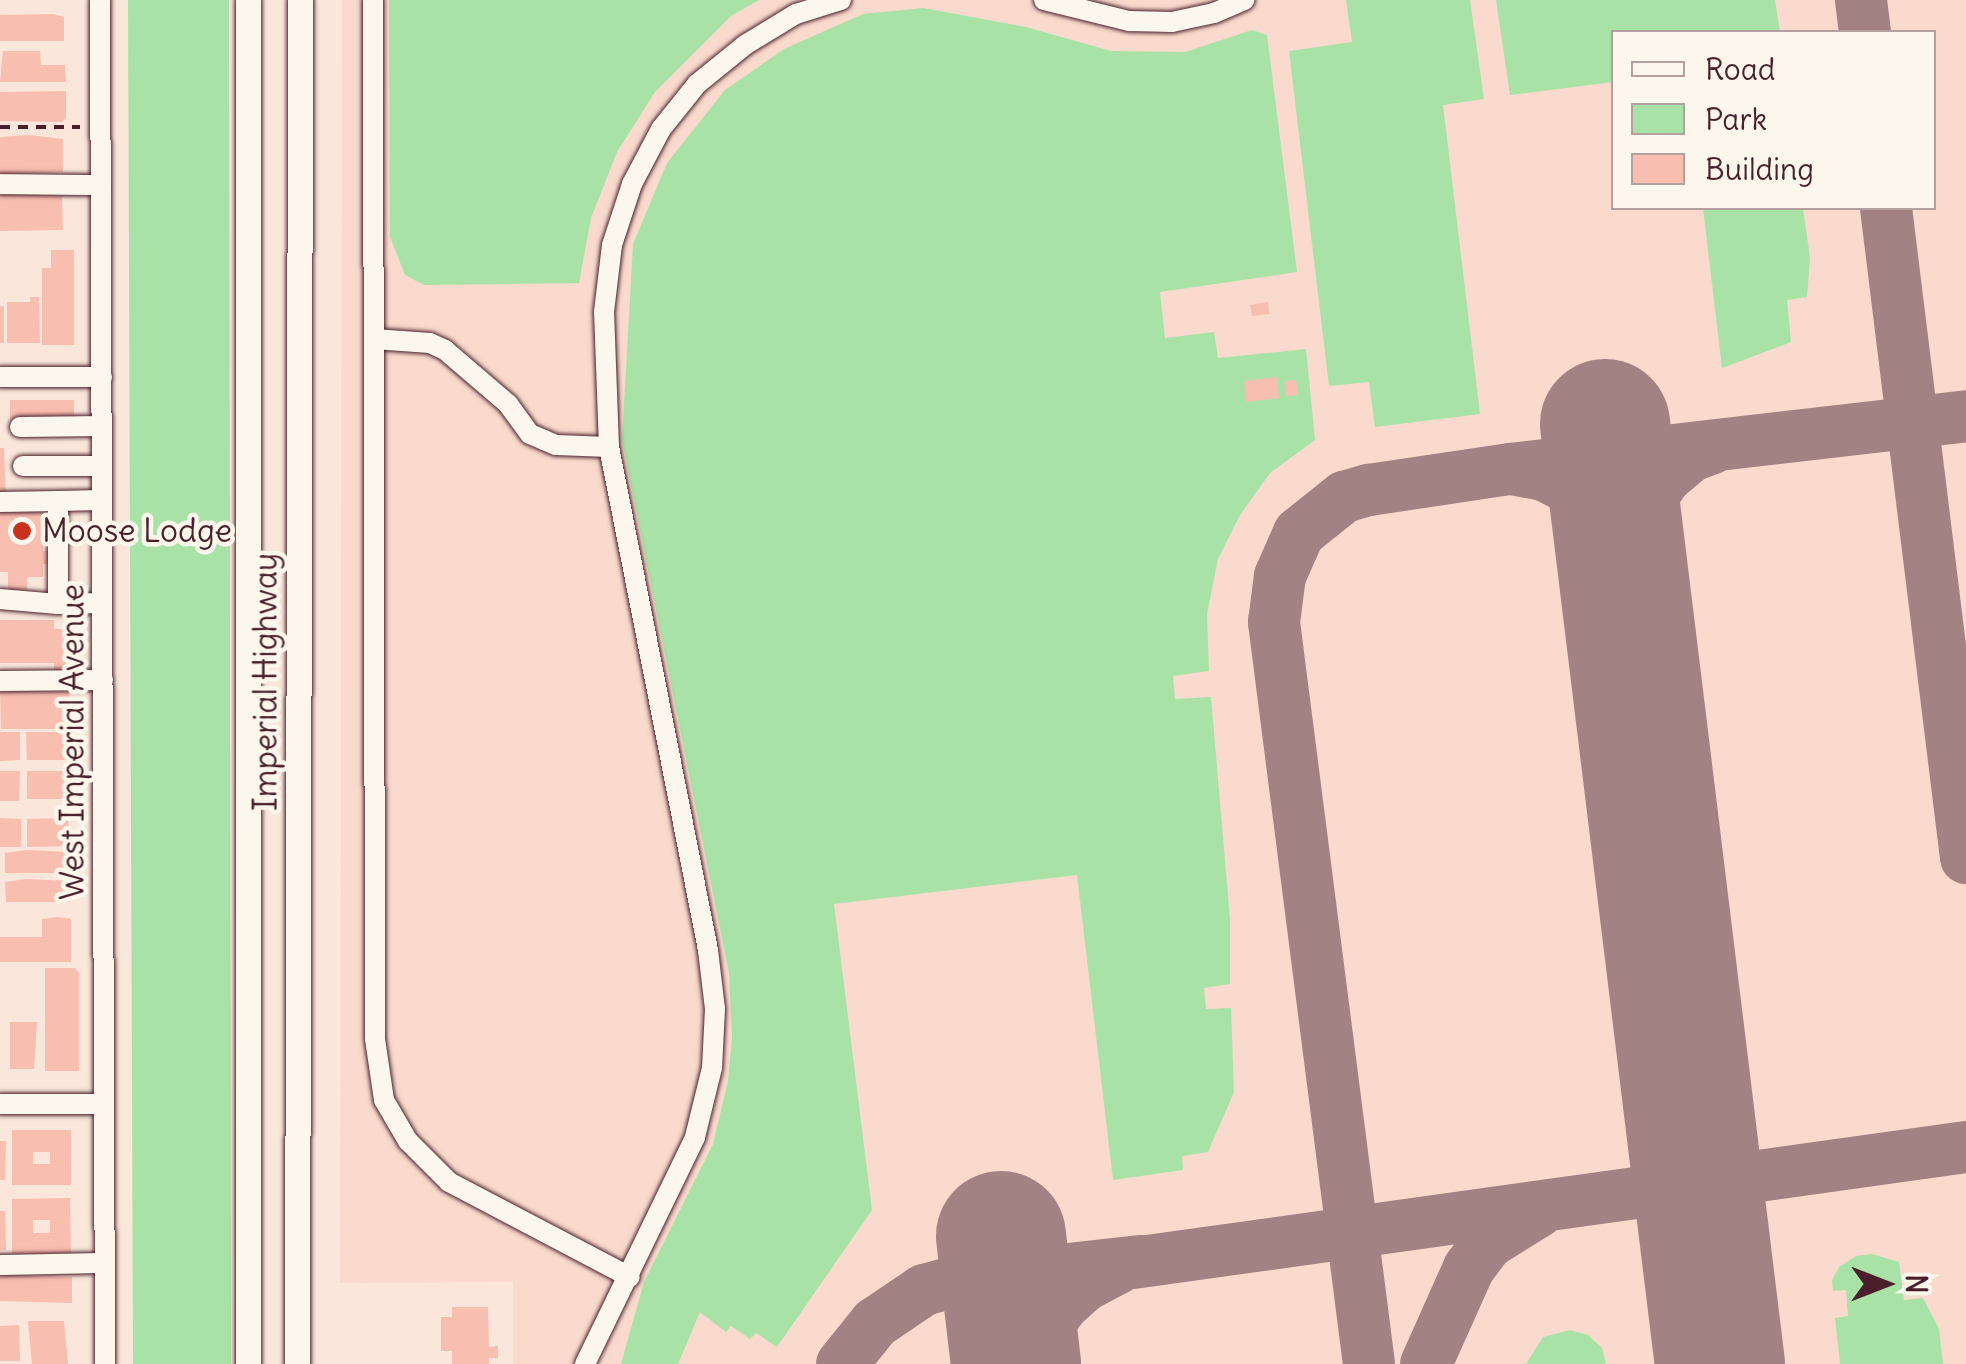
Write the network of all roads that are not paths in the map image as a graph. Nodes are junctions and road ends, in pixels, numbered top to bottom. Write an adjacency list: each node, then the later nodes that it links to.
1 (100, 0): 9 (street, West Imperial Avenue)
2 (248, 0): 32 (main road, Imperial Highway)
3 (300, 0): 33 (main road, Imperial Highway)
4 (373, 0): 10 (street)
5 (841, 0): 15 (street)
6 (1044, 0): 7 (street)
7 (1244, 0)
8 (0, 184): 9 (street)
9 (101, 184): 12 (street, West Imperial Avenue)
10 (374, 339): 15 (street); 30 (street)
11 (0, 377): 12 (street)
12 (102, 377): 13 (street, West Imperial Avenue)
13 (102, 426): 14 (street); 17 (street, West Imperial Avenue)
14 (20, 427)
15 (608, 447): 30 (street)
16 (23, 466): 17 (street)
17 (102, 466): 18 (street, West Imperial Avenue)
18 (102, 500): 19 (street); 22 (street, West Imperial Avenue)
19 (58, 501): 20 (street); 23 (street)
20 (0, 502)
21 (0, 599): 23 (street)
22 (102, 603): 23 (street); 25 (street, West Imperial Avenue)
23 (58, 604)
24 (0, 680): 25 (street)
25 (103, 680): 27 (street, West Imperial Avenue)
26 (0, 1104): 27 (street)
27 (104, 1104): 28 (street, West Imperial Avenue)
28 (104, 1263): 29 (street); 31 (street, West Imperial Avenue)
29 (0, 1264)
30 (630, 1277): 34 (street)
31 (105, 1364)
32 (248, 1364)
33 (298, 1364)
34 (584, 1364)

